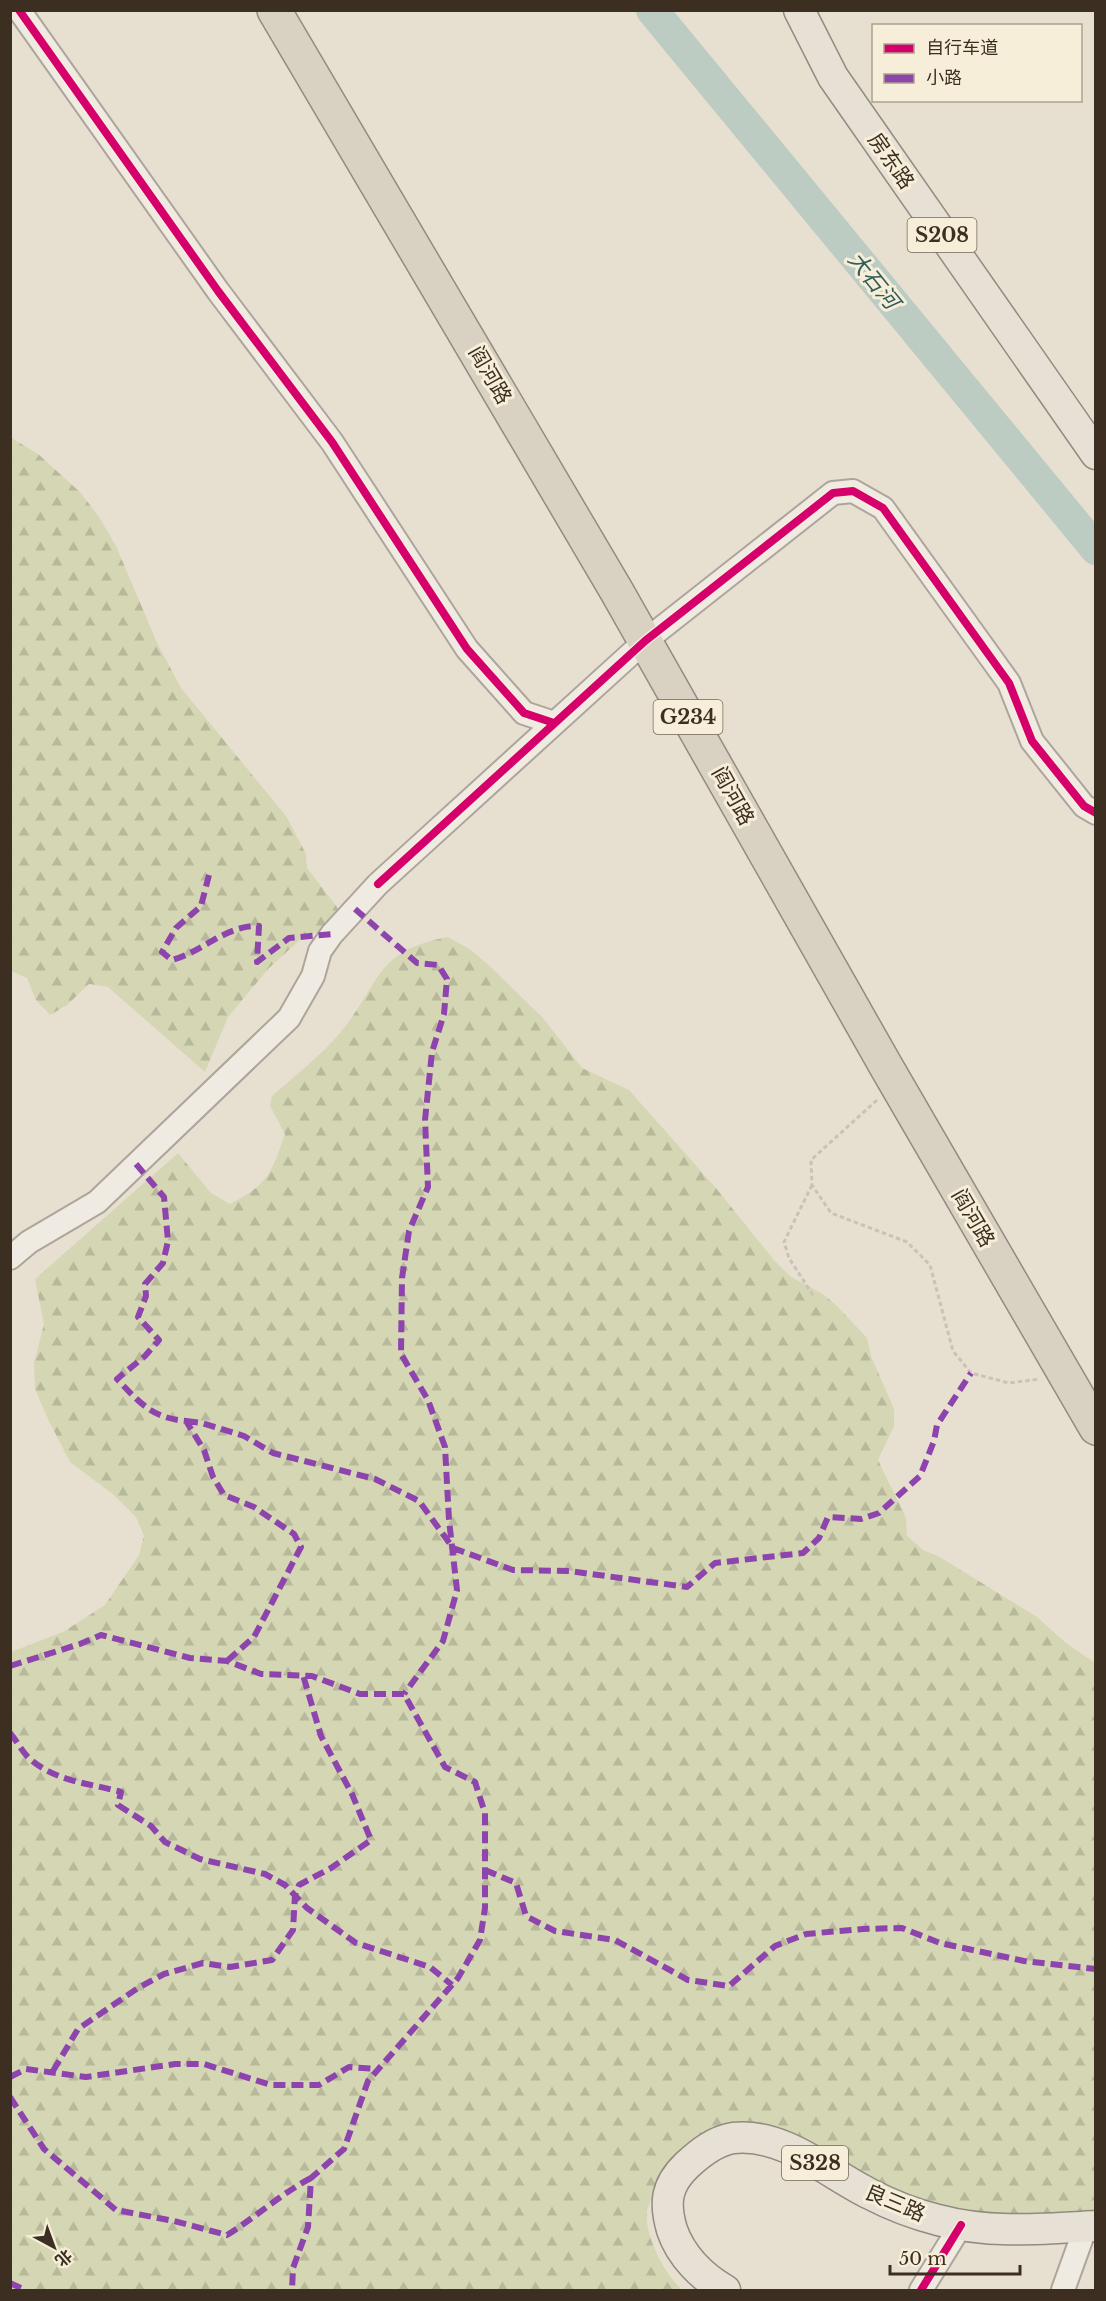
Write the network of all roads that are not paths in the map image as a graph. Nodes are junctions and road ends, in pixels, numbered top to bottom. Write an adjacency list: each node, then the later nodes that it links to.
1 (19, 10): 6 (street)
2 (274, 10): 5 (highway, 阎河路 / G234)
3 (799, 10): 4 (main road, 房东路 / S208)
4 (1095, 454)
5 (645, 641): 6 (street); 7 (street); 9 (highway, 阎河路 / G234)
6 (554, 723): 8 (street)
7 (1095, 813)
8 (10, 1258)
9 (1095, 1428)
10 (961, 2225): 11 (main road, 良三路 / S328); 12 (main road, 良三路 / S328); 13 (street)
11 (1091, 2226): 14 (street)
12 (725, 2290)
13 (921, 2290)
14 (1063, 2290)

